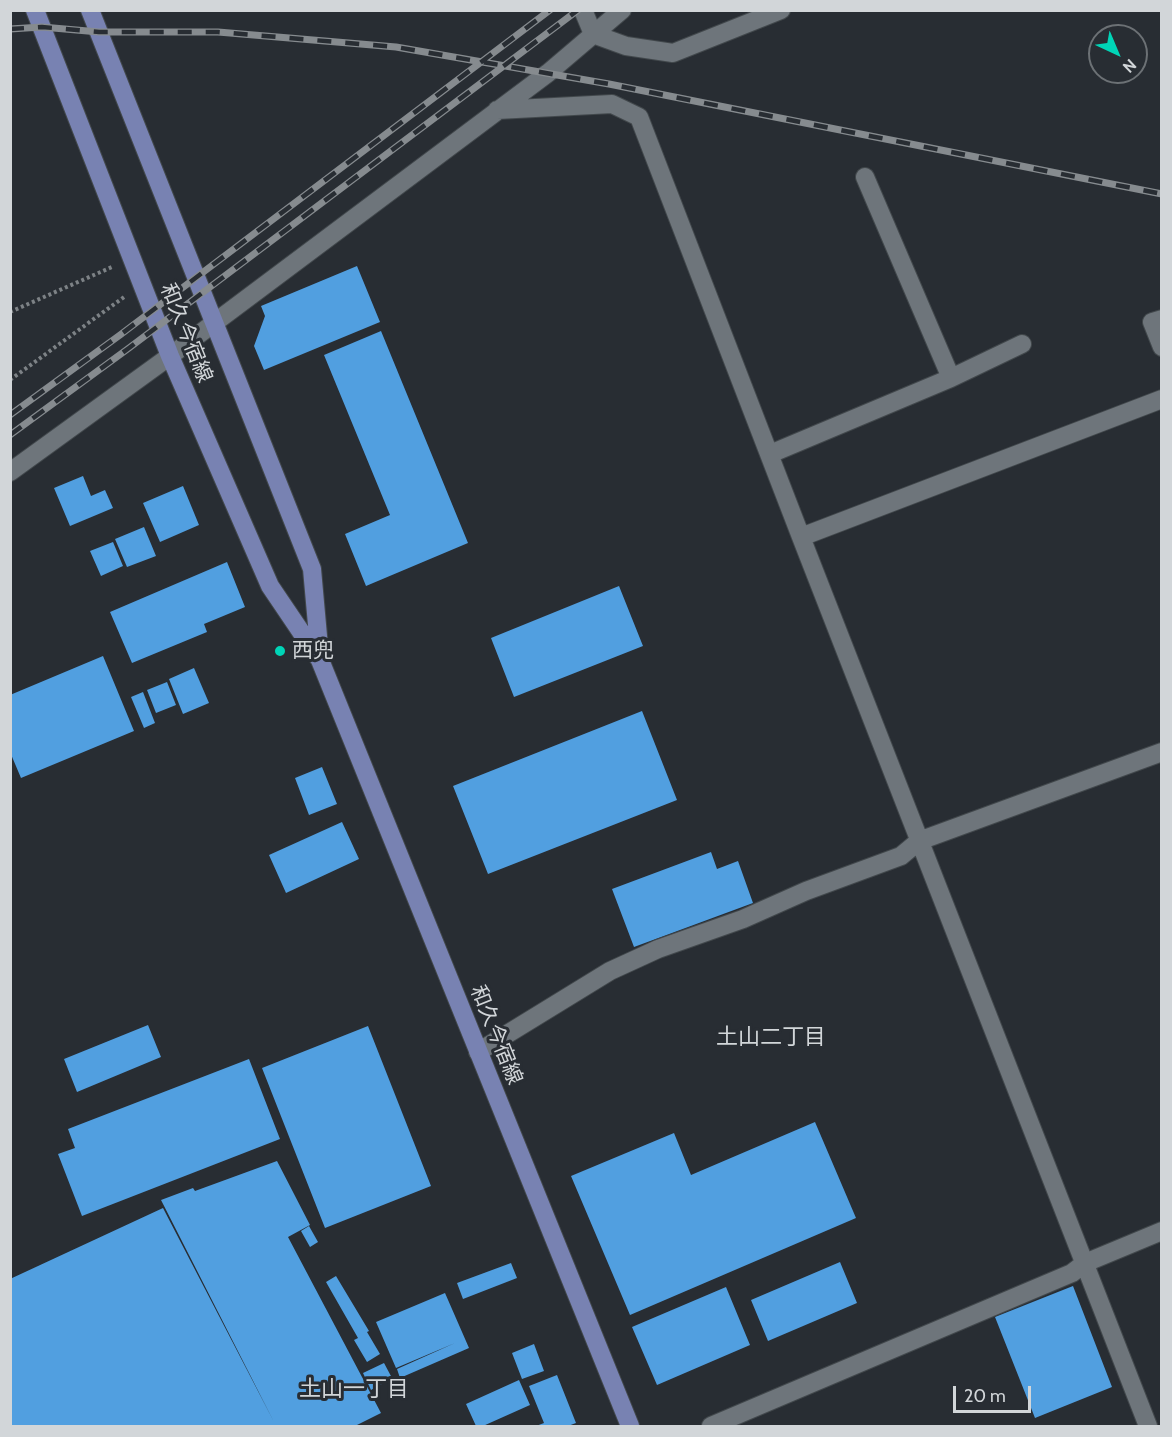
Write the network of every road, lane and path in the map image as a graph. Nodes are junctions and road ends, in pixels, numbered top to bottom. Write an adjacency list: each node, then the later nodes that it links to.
1 (35, 10): 9 (main road, 和久今宿線)
2 (90, 10): 13 (main road, 和久今宿線)
3 (583, 10): 6 (street)
4 (622, 10): 6 (street)
5 (782, 10): 6 (street)
6 (593, 34): 7 (street)
7 (497, 110): 13 (street); 20 (street)
8 (865, 177): 17 (street)
9 (132, 258): 10 (main road, 和久今宿線); 11 (path)
10 (142, 284): 16 (main road, 和久今宿線); 18 (path)
11 (10, 312)
12 (1161, 319): 15 (street)
13 (214, 323): 16 (street); 23 (main road, 和久今宿線)
14 (1022, 344): 17 (street)
15 (1161, 347)
16 (170, 356): 21 (street); 23 (main road, 和久今宿線)
17 (951, 378): 20 (street)
18 (10, 380)
19 (1161, 399): 22 (street)
20 (770, 454): 22 (street)
21 (10, 472)
22 (801, 537): 25 (street)
23 (320, 660): 26 (main road, 和久今宿線)
24 (1161, 753): 25 (street)
25 (919, 841): 26 (street); 28 (street)
26 (478, 1052): 29 (main road, 和久今宿線)
27 (1161, 1231): 28 (street)
28 (1085, 1263): 30 (street); 31 (street)
29 (630, 1426)
30 (711, 1426)
31 (1148, 1426)

